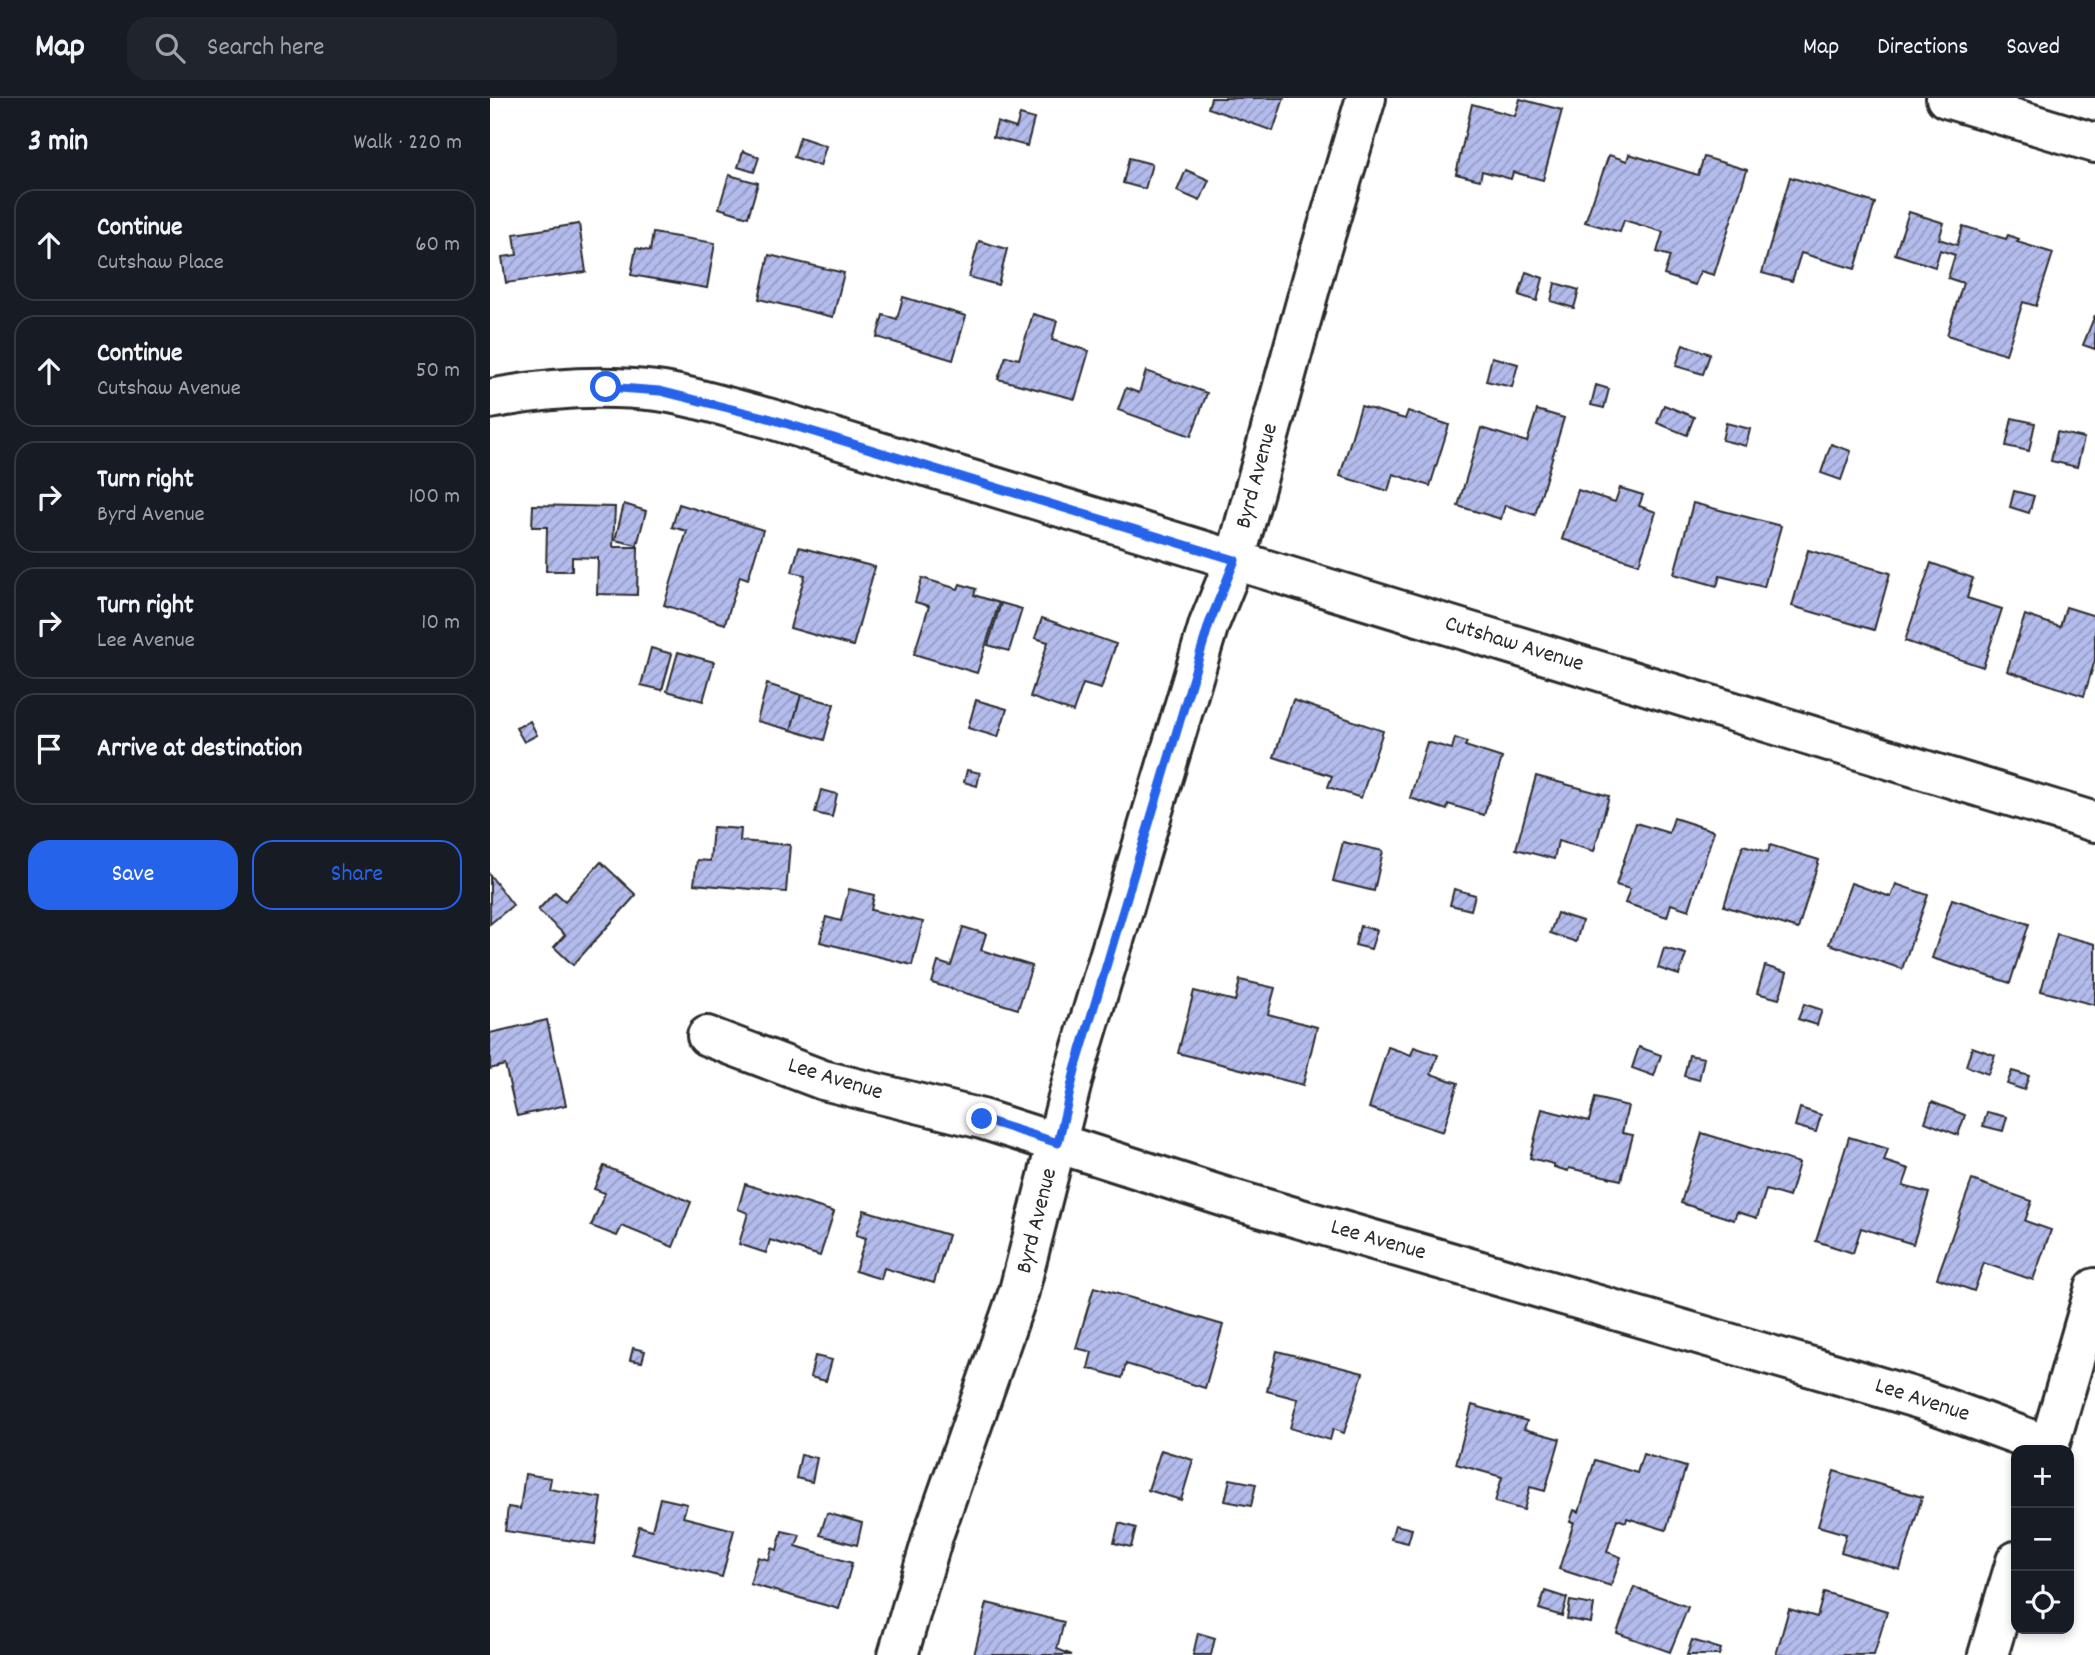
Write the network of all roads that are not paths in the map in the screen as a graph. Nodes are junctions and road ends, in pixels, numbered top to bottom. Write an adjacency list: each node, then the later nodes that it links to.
1 (1366, 98): 5 (street, Byrd Avenue)
2 (1946, 98): 3 (street)
3 (2095, 144)
4 (490, 399): 5 (street, Cutshaw Avenue)
5 (1235, 560): 6 (street, Cutshaw Avenue); 8 (street, Byrd Avenue)
6 (2095, 822)
7 (707, 1036): 8 (street, Lee Avenue)
8 (1058, 1143): 10 (street, Lee Avenue); 13 (street, Byrd Avenue)
9 (2095, 1288): 11 (street)
10 (2041, 1445)
11 (2050, 1445)
12 (2013, 1571): 14 (street)
13 (898, 1655)
14 (1988, 1655)

